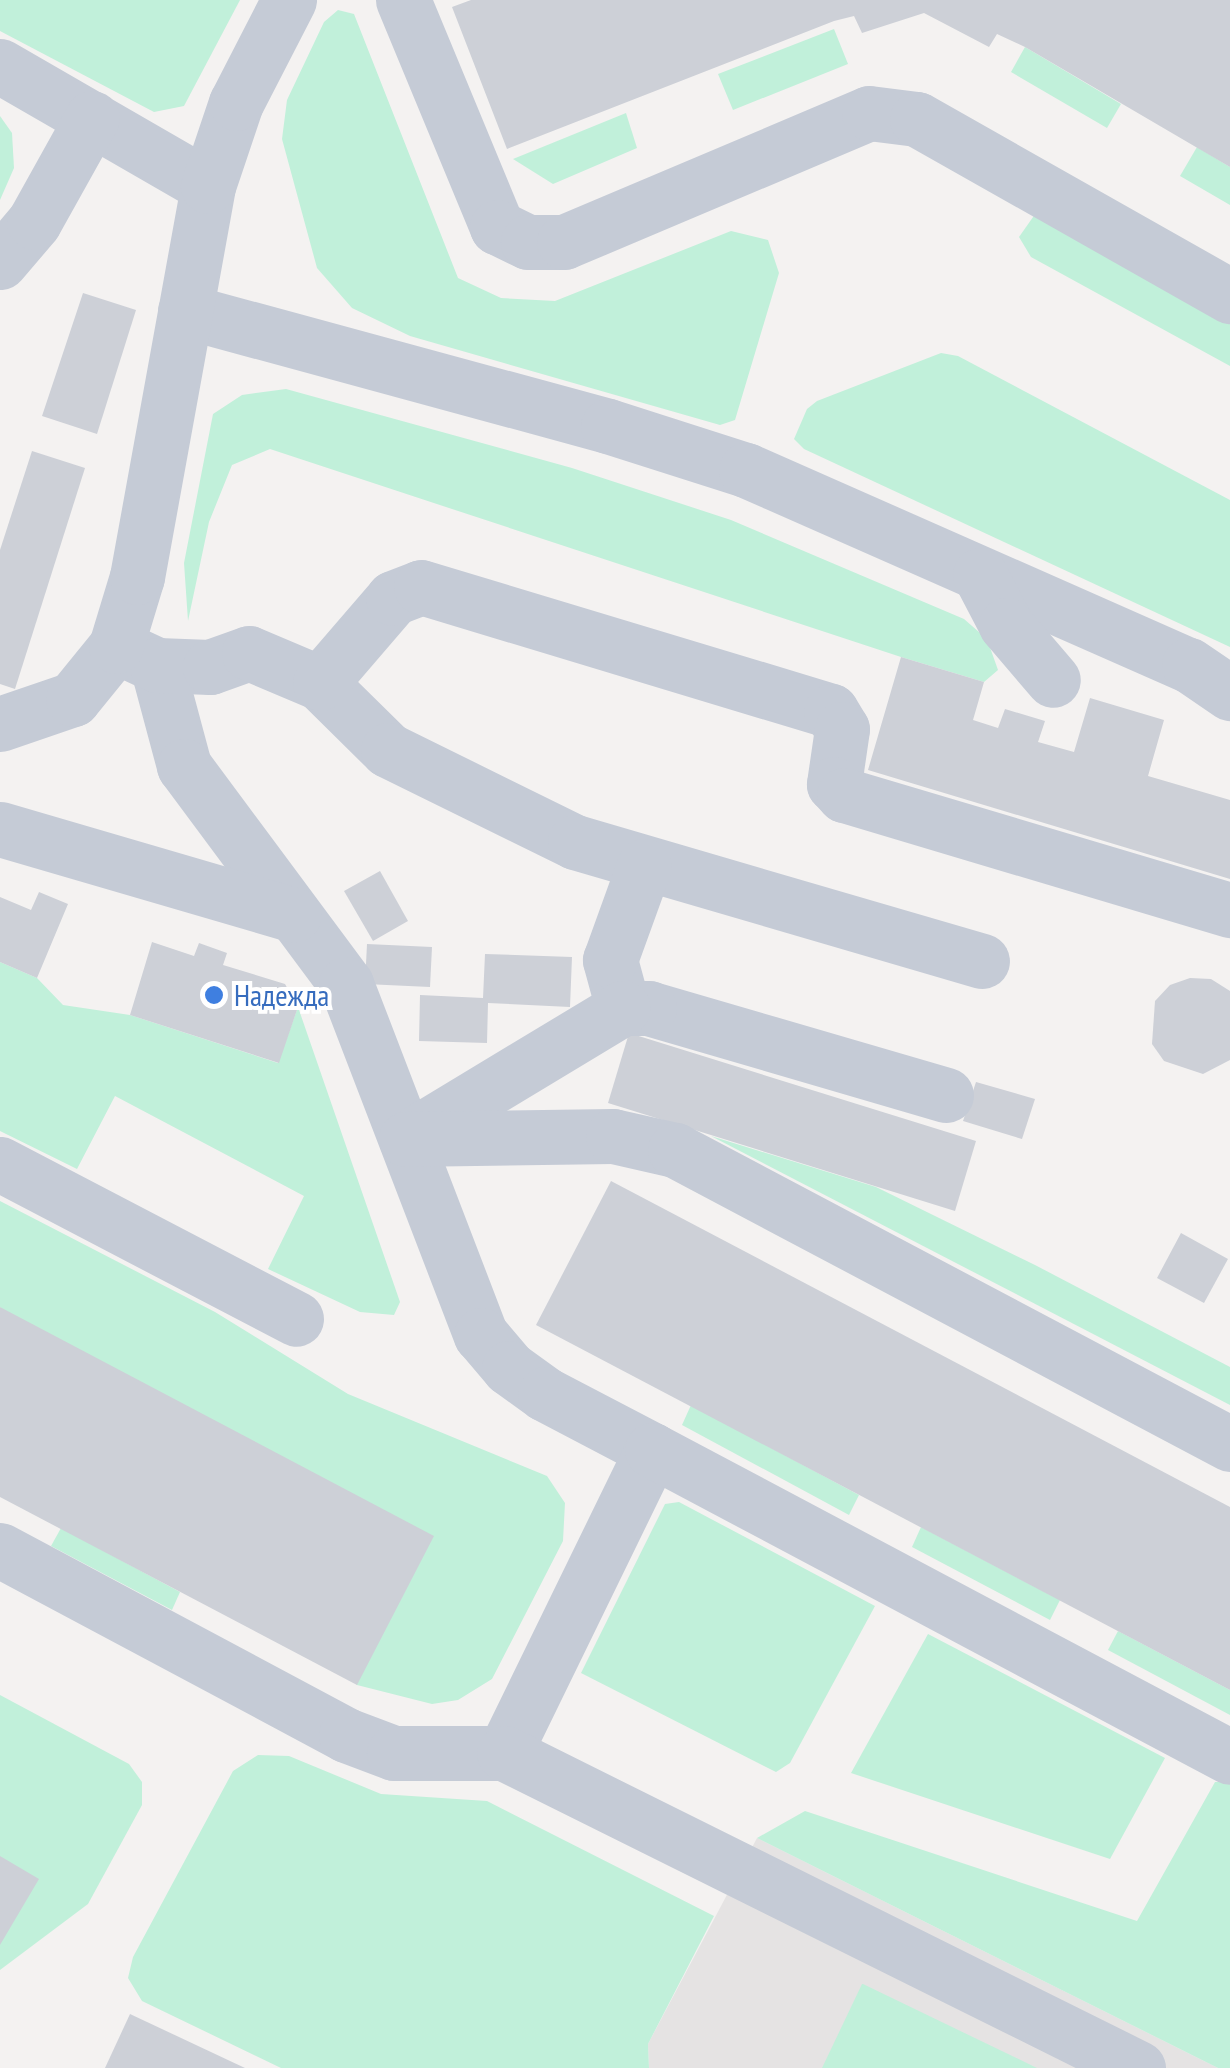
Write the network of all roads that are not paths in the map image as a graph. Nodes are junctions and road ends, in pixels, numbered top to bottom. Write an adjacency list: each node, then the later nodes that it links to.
1 (289, 0): 5 (street)
2 (403, 0): 7 (street)
3 (0, 66): 4 (street)
4 (92, 118): 5 (street); 6 (street)
5 (208, 186): 8 (street)
6 (0, 262)
7 (1230, 296)
8 (185, 311): 9 (street); 10 (street)
9 (980, 575): 11 (street); 13 (street)
10 (137, 655): 12 (street); 14 (street); 18 (street)
11 (1052, 680)
12 (320, 682): 16 (street); 17 (street)
13 (1230, 693)
14 (0, 724)
15 (0, 829): 18 (street)
16 (644, 866): 19 (street); 20 (street)
17 (1230, 910)
18 (294, 915): 22 (street)
19 (982, 961)
20 (623, 1008): 21 (street); 22 (street)
21 (946, 1095)
22 (406, 1139): 25 (street); 26 (street)
23 (0, 1164): 24 (street)
24 (296, 1319)
25 (1230, 1444)
26 (652, 1450): 28 (street); 29 (street)
27 (0, 1550): 28 (street)
28 (504, 1752): 30 (street)
29 (1230, 1757)
30 (1138, 2068)

